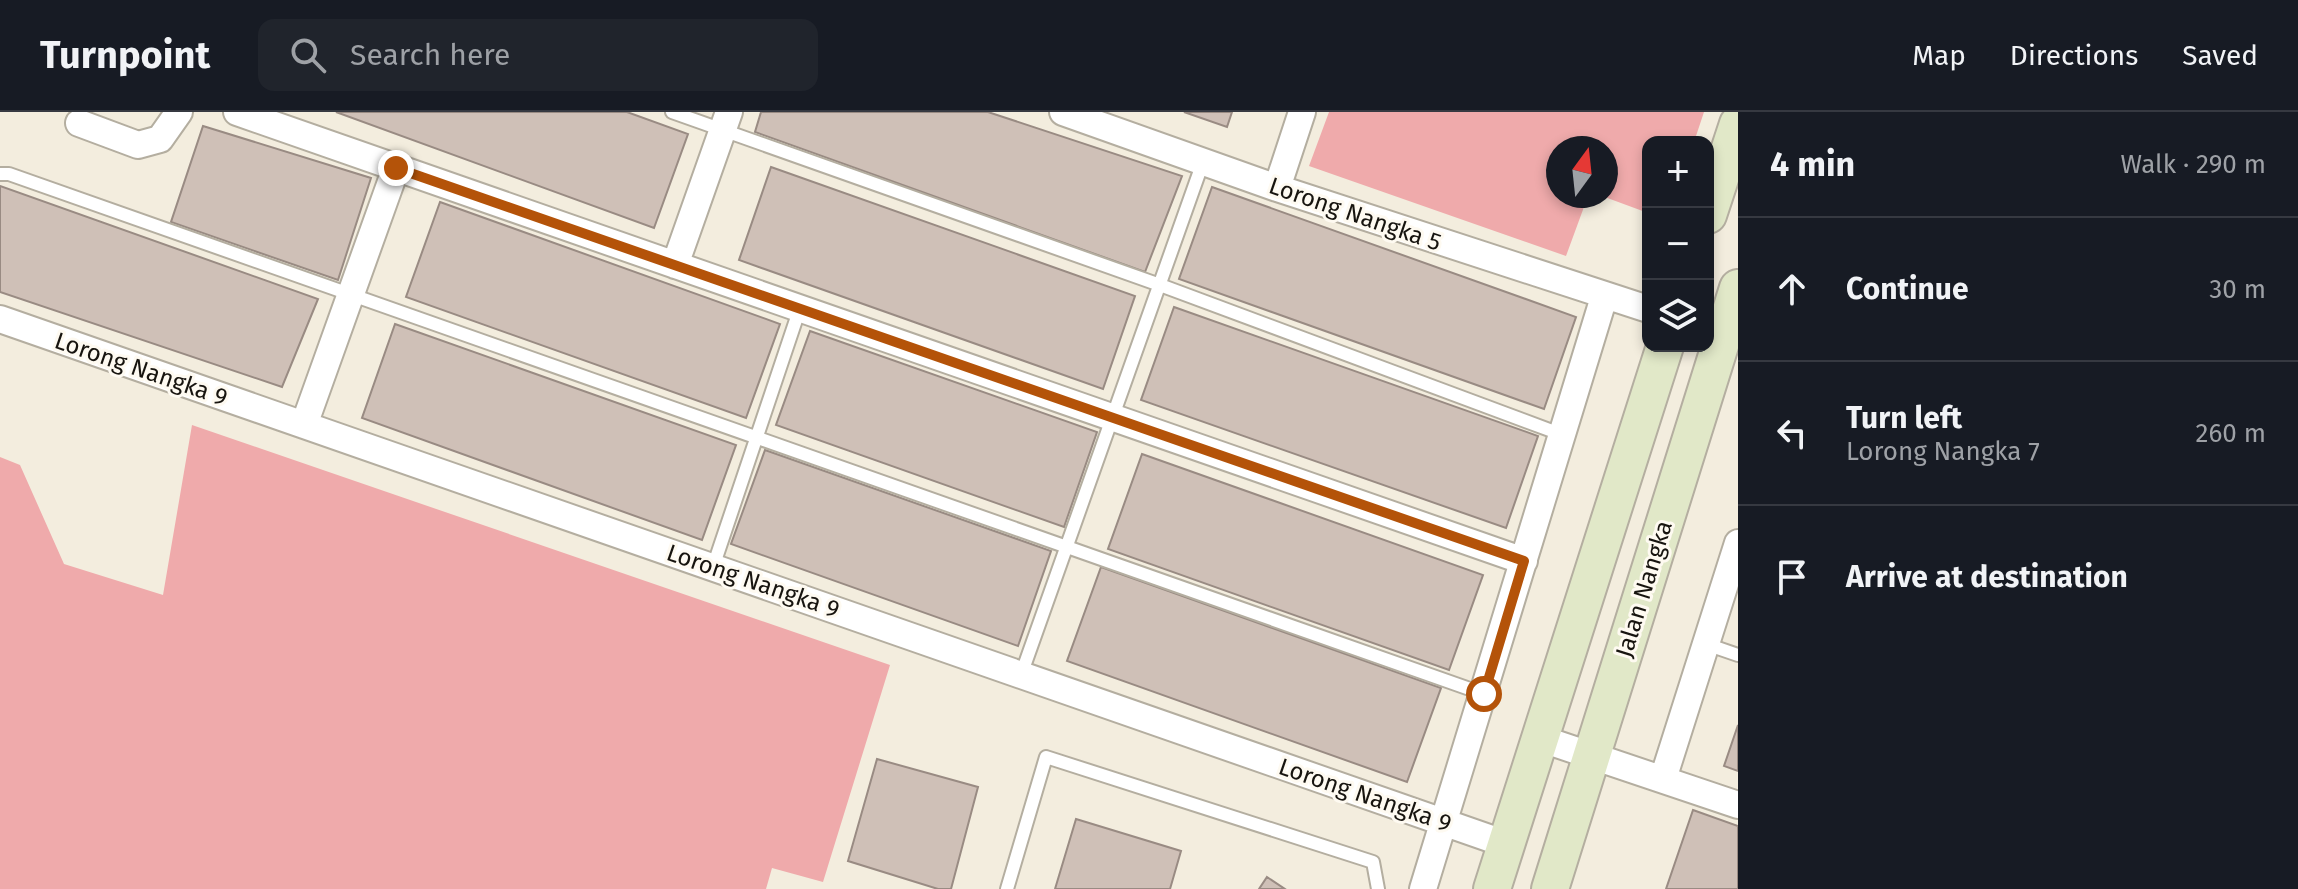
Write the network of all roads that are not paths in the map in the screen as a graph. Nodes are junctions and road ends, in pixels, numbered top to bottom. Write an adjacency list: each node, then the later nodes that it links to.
1 (179, 112): 8 (street)
2 (237, 112): 6 (street)
3 (672, 112): 7 (lane)
4 (1063, 112): 10 (street, Lorong Nangka 5)
5 (1302, 112): 13 (street)
6 (267, 117): 11 (street)
7 (726, 121): 15 (street); 16 (lane)
8 (79, 123)
9 (1738, 124): 14 (street)
10 (1203, 162): 13 (street, Lorong Nangka 5); 16 (lane)
11 (396, 168): 15 (street); 18 (street)
12 (0, 174): 18 (lane)
13 (1277, 188): 19 (street, Lorong Nangka 5)
14 (1710, 208)
15 (675, 265): 21 (street)
16 (1160, 285): 24 (lane); 26 (lane)
17 (1738, 288): 37 (street, Jalan Nangka)
18 (350, 296): 25 (street); 27 (lane)
19 (1604, 297): 20 (street, Lorong Nangka 5); 26 (street)
20 (1642, 307)
21 (800, 308): 24 (street); 27 (lane)
22 (0, 319): 25 (street, Lorong Nangka 9)
23 (1663, 352): 36 (street)
24 (1113, 417): 29 (lane); 30 (street)
25 (304, 425): 31 (street, Lorong Nangka 9)
26 (1563, 435): 30 (street)
27 (756, 437): 29 (lane); 31 (lane)
28 (1738, 543): 32 (street)
29 (1067, 546): 34 (lane); 35 (lane)
30 (1524, 561): 35 (street)
31 (713, 567): 34 (street, Lorong Nangka 9)
32 (1706, 644): 33 (lane); 38 (street)
33 (1738, 655)
34 (1021, 675): 40 (street, Lorong Nangka 9)
35 (1484, 694): 40 (street)
36 (1539, 738): 37 (street); 41 (street)
37 (1592, 755): 38 (street); 46 (street, Jalan Nangka)
38 (1663, 779): 39 (street)
39 (1738, 805)
40 (1444, 822): 41 (street, Lorong Nangka 9); 44 (street)
41 (1506, 844): 45 (street)
42 (1007, 889): 43 (lane)
43 (1378, 889)
44 (1423, 889)
45 (1492, 889)
46 (1550, 889)

